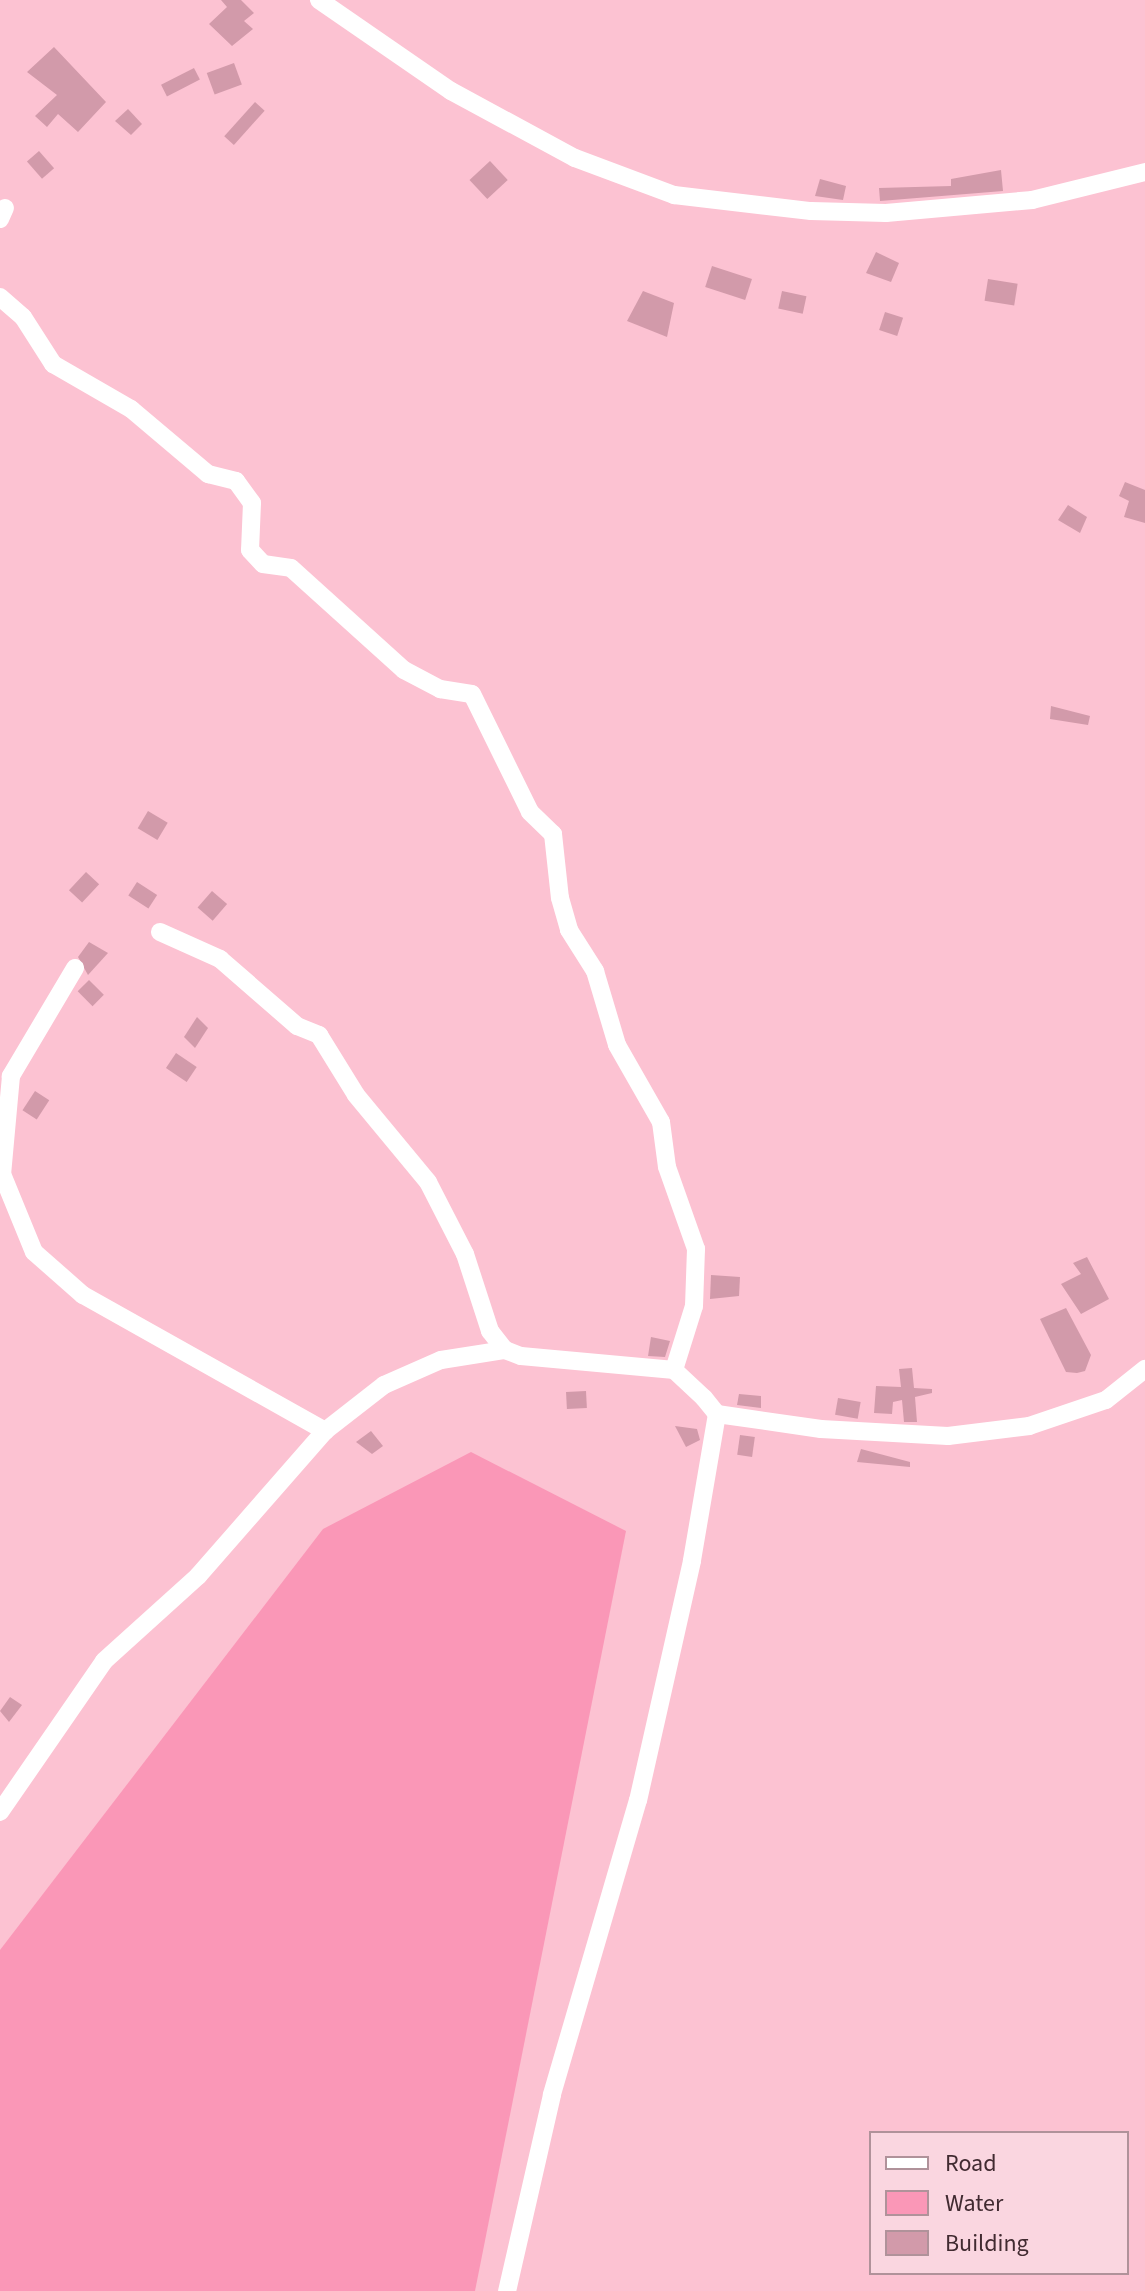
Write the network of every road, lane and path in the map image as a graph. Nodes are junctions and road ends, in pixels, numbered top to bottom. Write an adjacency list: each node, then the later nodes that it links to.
1 (319, 0): 2 (street)
2 (1145, 172)
3 (0, 297): 9 (street)
4 (160, 932): 7 (street)
5 (75, 968): 6 (street)
6 (2, 1158): 11 (street)
7 (505, 1350): 9 (street); 11 (street)
8 (1145, 1369): 10 (street)
9 (674, 1370): 10 (street)
10 (717, 1414): 13 (street)
11 (325, 1431): 12 (street)
12 (0, 1812)
13 (507, 2291)

